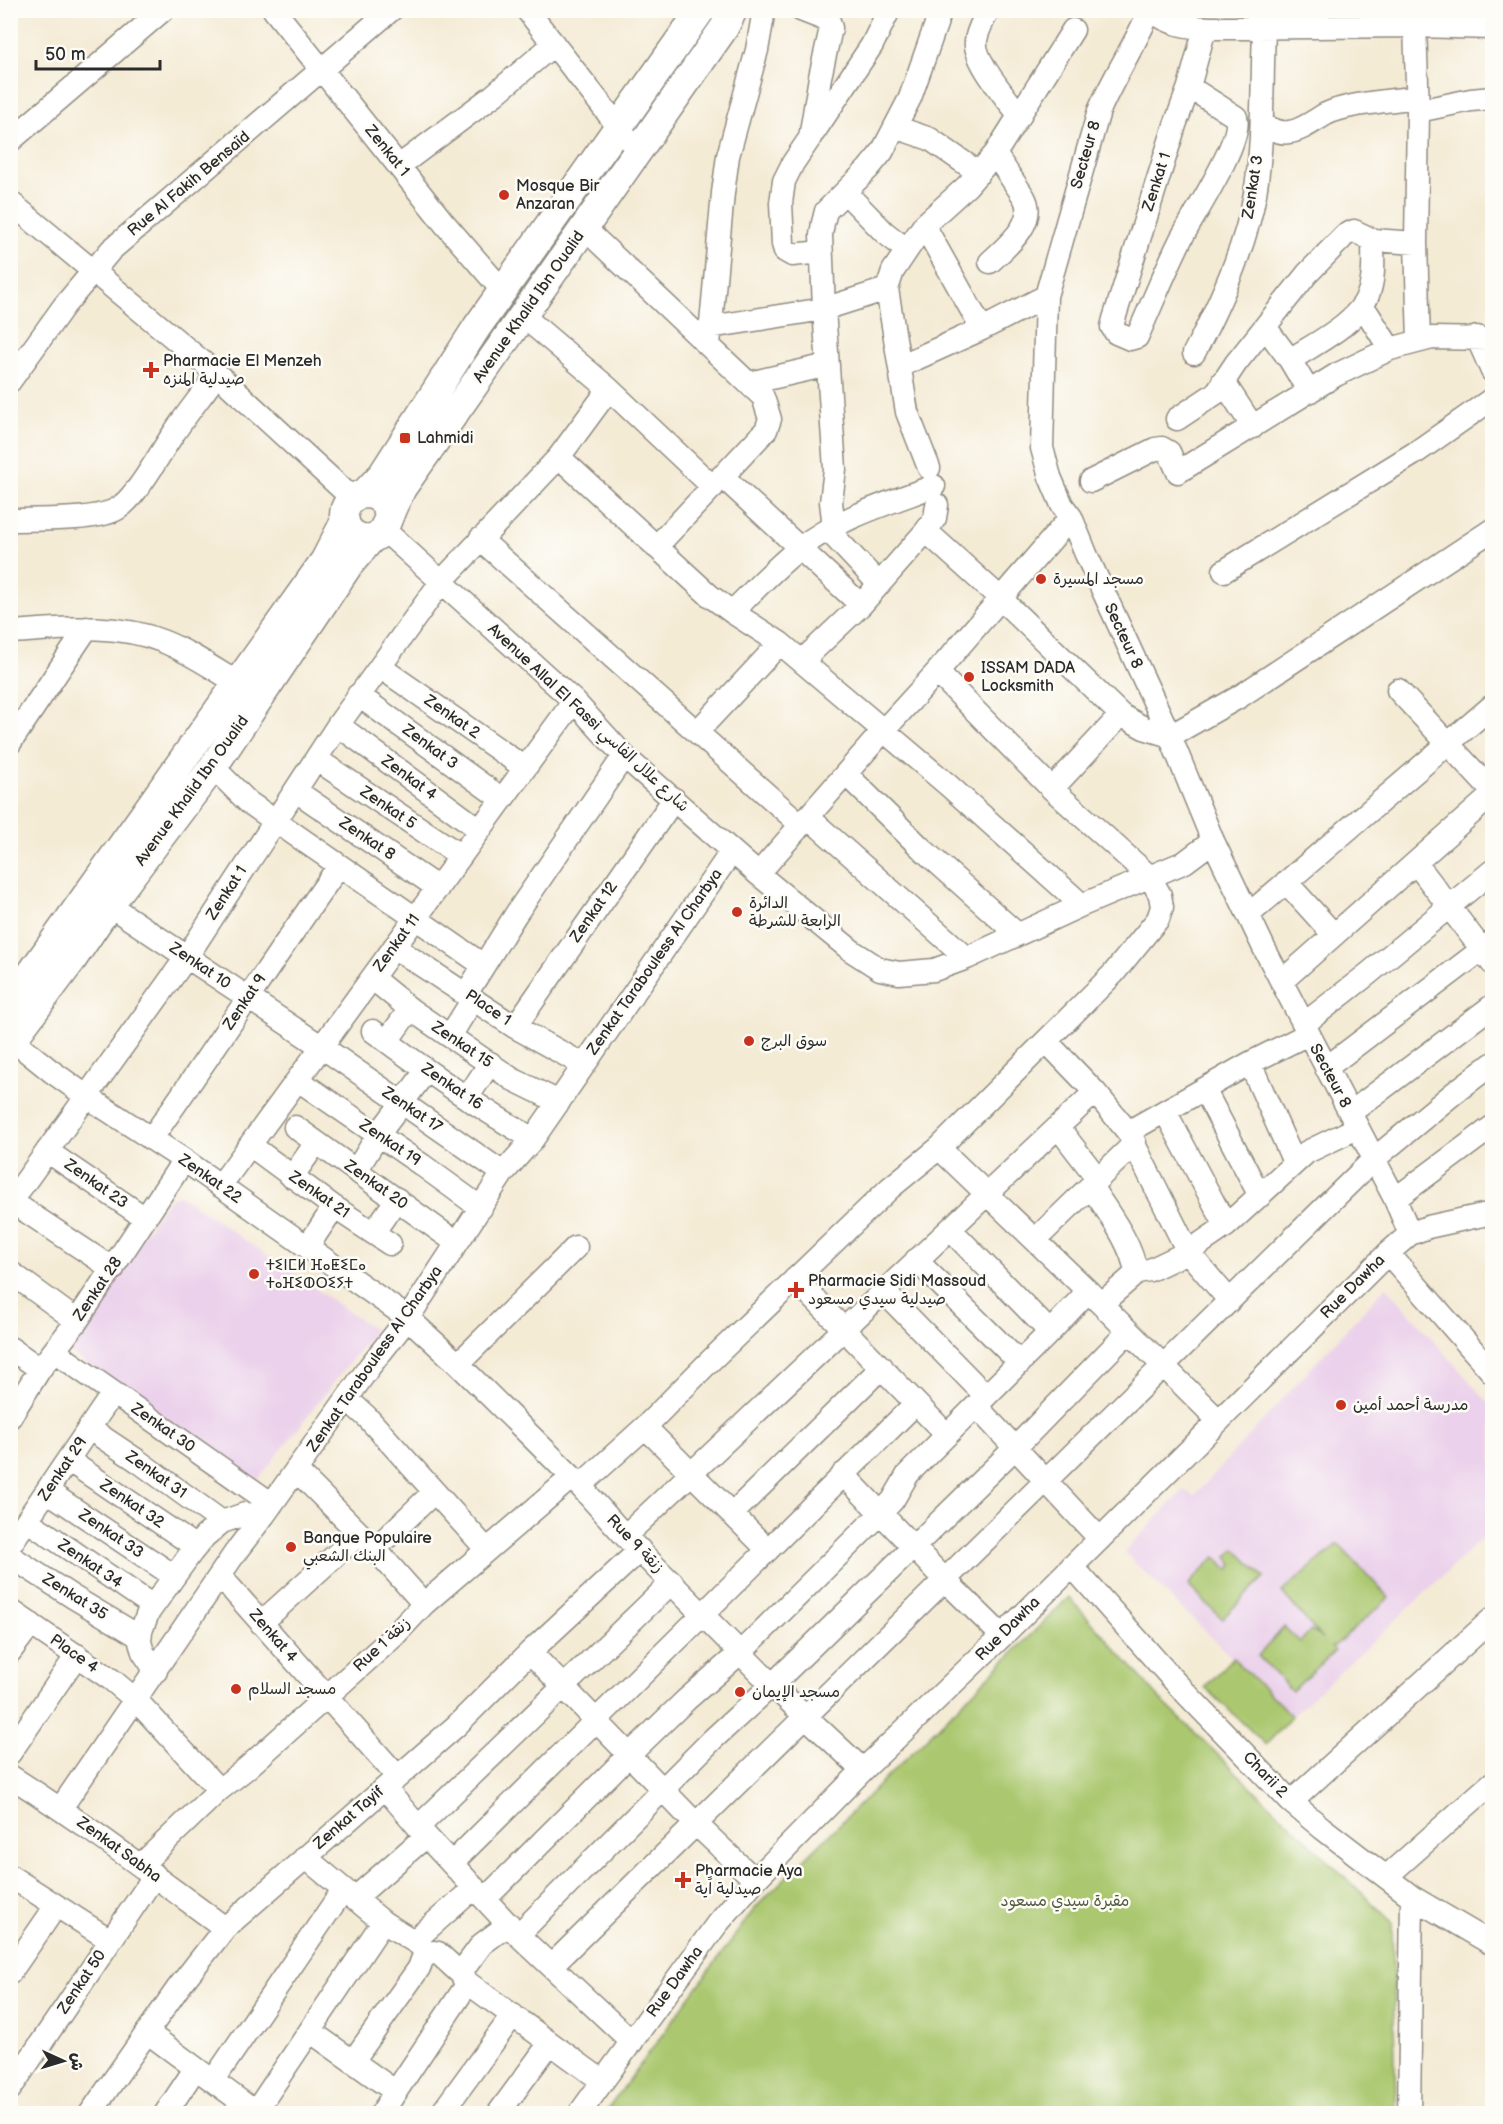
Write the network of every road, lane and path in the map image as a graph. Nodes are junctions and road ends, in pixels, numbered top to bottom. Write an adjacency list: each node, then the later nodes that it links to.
1 (163, 10): 31 (street)
2 (274, 10): 22 (street, Zenkat 1)
3 (391, 10): 22 (street, Rue Al Fakih Bensaïd)
4 (527, 10): 21 (street)
5 (701, 10): 28 (main road, Avenue Khalid Ibn Oualid)
6 (732, 10): 32 (main road, Avenue Khalid Ibn Oualid)
7 (764, 10): 54 (street)
8 (801, 10): 30 (street)
9 (889, 10): 30 (street)
10 (941, 10): 29 (street)
11 (988, 10): 26 (street)
12 (1150, 10): 17 (street); 48 (street, Secteur 8)
13 (1376, 18): 15 (street); 18 (street)
14 (1264, 19): 15 (street); 17 (street); 27 (street, Zenkat 3)
15 (1325, 19)
16 (1450, 19): 18 (street); 19 (street)
17 (1210, 22): 23 (street, Zenkat 1)
18 (1415, 26): 25 (street)
19 (1492, 28)
20 (1073, 30): 26 (street)
21 (554, 44): 28 (street); 34 (street)
22 (323, 70): 34 (street, Zenkat 1); 45 (street, Rue Al Fakih Bensaïd)
23 (1189, 87): 23 (street, Zenkat 1)
24 (1492, 98): 25 (street)
25 (1418, 104): 27 (street); 41 (street)
26 (1020, 116): 33 (street)
27 (1262, 125): 58 (street, Zenkat 3)
28 (620, 127): 32 (street); 47 (main road, Avenue Khalid Ibn Oualid)
29 (895, 127): 35 (street); 36 (street)
30 (810, 138): 43 (street)
31 (10, 141)
32 (637, 152): 39 (main road, Avenue Khalid Ibn Oualid)
33 (995, 154): 35 (street); 44 (street)
34 (399, 166): 47 (street, Zenkat 1)
35 (979, 173): 38 (street)
36 (845, 192): 42 (street); 43 (street)
37 (10, 202): 45 (street)
38 (924, 225): 42 (street); 53 (street)
39 (584, 228): 51 (main road, Avenue Khalid Ibn Oualid); 54 (street)
40 (1373, 240): 41 (street); 49 (street); 52 (street)
41 (1416, 243): 56 (street)
42 (907, 250): 46 (street)
43 (821, 252): 50 (street)
44 (990, 262)
45 (93, 271): 63 (street); 64 (street, Rue Al Fakih Bensaïd)
46 (887, 289): 50 (street); 61 (street)
47 (502, 290): 76 (main road, Avenue Khalid Ibn Oualid)
48 (1046, 296): 53 (street); 77 (street, Secteur 8)
49 (1363, 306): 57 (street); 59 (street)
50 (824, 309): 54 (street); 60 (street)
51 (523, 316): 67 (street); 79 (main road, Avenue Khalid Ibn Oualid)
52 (1266, 328): 59 (street); 65 (street)
53 (982, 329): 61 (street)
54 (710, 336): 66 (street)
55 (1485, 338): 56 (street); 62 (street)
56 (1419, 341): 57 (street)
57 (1390, 349): 68 (street)
58 (1194, 353)
59 (1290, 360): 68 (street)
60 (828, 365): 66 (street); 80 (street)
61 (900, 366): 75 (street)
62 (1492, 371)
63 (217, 374): 76 (street); 78 (street)
64 (10, 381)
65 (1223, 381): 70 (street); 71 (street)
66 (749, 383): 73 (street)
67 (609, 389): 72 (street, Zenkat 1); 73 (street)
68 (1310, 392): 71 (street)
69 (1492, 399): 86 (street)
70 (1177, 418)
71 (1252, 427): 74 (street)
72 (559, 457): 83 (street, Zenkat 1); 84 (street)
73 (717, 481): 84 (street); 85 (street)
74 (1091, 481)
75 (933, 486): 80 (street); 82 (street)
76 (354, 505): 79 (main road); 79 (main road); 98 (main road, Avenue Khalid Ibn Oualid)
77 (1071, 517): 89 (street); 107 (street, Secteur 8)
78 (10, 520)
79 (382, 528): 87 (street, Avenue Allal El Fassi شارع علال الفاسي); 112 (main road, Avenue Khalid Ibn Oualid)
80 (831, 529): 85 (street); 88 (street)
81 (1492, 530): 107 (street)
82 (926, 531): 88 (street); 89 (street)
83 (480, 539): 87 (street, Zenkat 1); 106 (street)
84 (656, 547): 91 (street)
85 (800, 548): 90 (street); 91 (street)
86 (1224, 571)
87 (441, 582): 96 (street, Zenkat 1); 101 (street, Avenue Allal El Fassi شارع علال الفاسي)
88 (879, 584): 90 (street)
89 (1000, 598): 97 (street); 103 (street)
90 (861, 605): 95 (street)
91 (732, 612): 94 (street)
92 (87, 628): 93 (street); 98 (street); 108 (street)
93 (10, 632)
94 (780, 643): 95 (street); 106 (street)
95 (802, 661): 105 (street)
96 (380, 667): 100 (street, Zenkat 1); 113 (street, Zenkat 2)
97 (937, 672): 105 (street); 115 (street)
98 (238, 684): 149 (main road, Avenue Khalid Ibn Oualid)
99 (1398, 690): 109 (street)
100 (358, 695): 104 (street, Zenkat 1); 119 (street, Zenkat 3)
101 (574, 701): 110 (street, Avenue Allal El Fassi شارع علال الفاسي); 113 (street, Zenkat 11)
102 (1492, 706): 109 (street)
103 (1121, 715): 107 (street); 115 (street)
104 (338, 725): 111 (street, Zenkat 1); 122 (street, Zenkat 4)
105 (884, 730): 114 (street); 134 (street)
106 (697, 732): 121 (street)
107 (1170, 736): 123 (street, Secteur 8)
108 (10, 743)
109 (1448, 744): 117 (street); 131 (street)
110 (624, 756): 118 (street, Avenue Allal El Fassi شارع علال الفاسي); 144 (street)
111 (316, 759): 116 (street, Zenkat 1); 125 (street, Zenkat 5)
112 (213, 767): 120 (street); 133 (main road, Avenue Khalid Ibn Oualid)
113 (525, 768): 119 (street, Zenkat 11)
114 (846, 774): 121 (street); 138 (street)
115 (1052, 789): 130 (street)
116 (296, 792): 120 (street, Zenkat 1); 132 (street, Zenkat 8)
117 (1492, 793): 126 (street)
118 (674, 799): 124 (street, Avenue Allal El Fassi شارع علال الفاسي); 152 (street, Zenkat 12)
119 (502, 800): 122 (street, Zenkat 11)
120 (275, 820): 127 (street); 142 (street, Zenkat 1)
121 (805, 821): 129 (street); 143 (street)
122 (480, 830): 125 (street, Zenkat 11)
123 (1212, 841): 130 (street); 136 (street, Secteur 8)
124 (732, 851): 129 (street, Avenue Allal El Fassi شارع علال الفاسي); 161 (street, Zenkat Tarabouless Al Charbya)
125 (461, 856): 132 (street, Zenkat 11)
126 (1416, 863): 135 (street); 139 (street)
127 (339, 866): 137 (street); 148 (street, Zenkat 9)
128 (1492, 871): 135 (street)
129 (758, 874): 143 (street, Avenue Allal El Fassi شارع علال الفاسي)
130 (1150, 877): 134 (street); 156 (street, Rue 1 زنقة)
131 (1287, 882): 136 (street); 139 (street)
132 (438, 888): 137 (street, Zenkat 11)
133 (109, 905): 142 (street, Zenkat 10); 155 (main road, Avenue Khalid Ibn Oualid)
134 (1082, 905): 138 (street)
135 (1448, 907): 141 (street); 153 (street)
136 (1248, 915): 146 (street, Secteur 8)
137 (415, 919): 140 (street, Zenkat 11); 144 (street)
138 (1017, 934): 143 (street)
139 (1334, 935): 146 (street)
140 (394, 948): 145 (street, Zenkat 11); 147 (street, Place 1)
141 (1489, 952): 162 (street)
142 (186, 958): 148 (street, Zenkat 10); 167 (street, Zenkat 1)
143 (967, 958)
144 (483, 965): 147 (street)
145 (372, 978): 151 (street, Zenkat 15); 157 (street, Zenkat 11)
146 (1282, 981): 153 (street, Secteur 8)
147 (469, 996): 152 (street, Place 1); 154 (street)
148 (248, 998): 157 (street, Zenkat 10); 178 (street, Zenkat 9)
149 (10, 1003)
150 (1492, 1006): 172 (street)
151 (410, 1009): 154 (street, Zenkat 15); 163 (street, Zenkat 16)
152 (515, 1027): 161 (street, Place 1)
153 (1306, 1029): 158 (street); 162 (street, Secteur 8)
154 (450, 1036): 159 (street, Zenkat 15)
155 (11, 1040): 167 (street, Zenkat 22)
156 (1046, 1041): 166 (street); 182 (street, Rue 1 زنقة)
157 (322, 1047): 164 (street, Zenkat 11); 170 (street, Zenkat 17)
158 (1250, 1063): 165 (street); 186 (street)
159 (490, 1064): 168 (street); 169 (street, Zenkat 15)
160 (1492, 1064): 184 (street)
161 (584, 1065): 169 (street, Zenkat Tarabouless Al Charbya)
162 (1326, 1068): 172 (street, Secteur 8)
163 (426, 1071): 168 (street, Zenkat 16); 170 (street)
164 (298, 1080): 176 (street, Zenkat 19); 181 (street, Zenkat 11)
165 (1204, 1089): 171 (street); 193 (street)
166 (1095, 1092): 174 (street, Zenkat Tayif); 177 (street)
167 (86, 1096): 178 (street, Zenkat 22); 183 (street, Zenkat 1)
168 (467, 1098): 179 (street, Zenkat 16)
169 (559, 1102): 179 (street, Zenkat Tarabouless Al Charbya)
170 (401, 1103): 176 (street); 188 (street, Zenkat 17)
171 (1165, 1111): 177 (street); 201 (street)
172 (1354, 1120): 184 (street, Secteur 8); 186 (street)
173 (295, 1127): 180 (street, Zenkat 20)
174 (1058, 1127): 190 (street); 192 (street, Zenkat Tayif)
175 (1492, 1127): 195 (street)
176 (378, 1135): 187 (street); 198 (street, Zenkat 19)
177 (1131, 1138): 190 (street); 208 (street)
178 (151, 1139): 185 (street, Zenkat 22)
179 (533, 1139): 188 (street, Zenkat Tarabouless Al Charbya)
180 (316, 1143): 187 (street, Zenkat 20); 189 (street)
181 (250, 1145): 189 (street, Zenkat 21); 191 (street, Zenkat 11)
182 (939, 1148): 192 (street); 214 (street, Rue 1 زنقة)
183 (47, 1150): 196 (street, Zenkat 1); 200 (street, Zenkat 23)
184 (1374, 1159): 195 (street, Secteur 8); 217 (street)
185 (184, 1160): 191 (street, Zenkat 22); 200 (street, Zenkat 28)
186 (1294, 1162): 193 (street)
187 (357, 1171): 194 (street, Zenkat 20)
188 (503, 1173): 198 (street, Zenkat Tarabouless Al Charbya)
189 (292, 1177): 197 (street, Zenkat 21)
190 (1094, 1183): 204 (street); 213 (street)
191 (220, 1186): 206 (street, Zenkat 22)
192 (986, 1194): 202 (street, Zenkat Tayif); 204 (street)
193 (1260, 1196): 201 (street)
194 (396, 1199): 197 (street, Zenkat 21); 205 (street, Zenkat 20)
195 (1395, 1199): 203 (street, Secteur 8)
196 (11, 1202): 211 (street)
197 (334, 1207): 206 (street)
198 (481, 1208): 205 (street, Zenkat Tarabouless Al Charbya)
199 (1487, 1211): 203 (street, Rue Dawha)
200 (145, 1218): 211 (street, Zenkat 28)
201 (1226, 1226): 208 (street)
202 (950, 1229): 210 (street, Zenkat Tayif); 221 (street)
203 (1410, 1234): 209 (street, Rue Dawha)
204 (1035, 1240): 216 (street)
205 (457, 1243): 218 (street, Zenkat Tarabouless Al Charbya)
206 (308, 1246): 218 (street, Zenkat 22)
207 (576, 1247): 226 (street)
208 (1188, 1252): 213 (street); 217 (street)
209 (1388, 1253): 229 (street); 235 (street, Rue Dawha)
210 (916, 1260): 215 (street, Zenkat Tayif); 225 (street)
211 (113, 1269): 219 (street, Zenkat 28)
212 (10, 1272): 219 (street)
213 (1136, 1272): 216 (street)
214 (795, 1279): 220 (street); 236 (street, Rue 1 زنقة)
215 (884, 1292): 220 (street, Zenkat Tayif); 232 (street)
216 (1095, 1298): 221 (street); 222 (street)
217 (1229, 1300): 228 (street)
218 (408, 1318): 226 (street, Rue 9 زنقة); 231 (street, Zenkat Tarabouless Al Charbya)
219 (77, 1321): 224 (street, Zenkat 28)
220 (846, 1329): 227 (street); 242 (street, Zenkat Tayif)
221 (1050, 1332): 225 (street)
222 (1128, 1332): 228 (street); 239 (street)
223 (10, 1348): 224 (street, Zenkat 30)
224 (47, 1360): 230 (street, Zenkat 30); 234 (street, Zenkat 28)
225 (1020, 1363): 232 (street)
226 (458, 1364): 245 (street, Rue 9 زنقة)
227 (882, 1366): 233 (street); 249 (street)
228 (1163, 1367): 235 (street); 244 (street)
229 (1492, 1372)
230 (113, 1393): 237 (street, Zenkat 29); 248 (street, Zenkat 30)
231 (347, 1399): 241 (street, Zenkat Tarabouless Al Charbya); 247 (street)
232 (981, 1401): 238 (street); 239 (street)
233 (916, 1403): 238 (street); 243 (street)
234 (10, 1417)
235 (1219, 1421): 253 (street, Rue Dawha)
236 (645, 1427): 242 (street); 245 (street, Rue 1 زنقة)
237 (90, 1429): 240 (street, Zenkat 29); 252 (street, Zenkat 31)
238 (947, 1435): 250 (street)
239 (1015, 1448): 244 (street); 258 (street)
240 (68, 1460): 246 (street, Zenkat 29); 257 (street, Zenkat 32)
241 (296, 1470): 248 (street, Zenkat Tarabouless Al Charbya); 254 (street)
242 (690, 1473): 249 (street); 255 (street, Zenkat Tayif)
243 (843, 1474): 250 (street); 260 (street)
244 (1046, 1481): 253 (street); 265 (street)
245 (576, 1482): 255 (street, Rue 9 زنقة); 259 (street, Rue 1 زنقة)
246 (47, 1491): 251 (street, Zenkat 29); 263 (street, Zenkat 33)
247 (434, 1492): 254 (street); 259 (street)
248 (268, 1509): 252 (street); 264 (street, Zenkat Tarabouless Al Charbya)
249 (733, 1513): 260 (street)
250 (880, 1513): 258 (street); 278 (street)
251 (28, 1521): 256 (street, Zenkat 29); 268 (street, Zenkat 34)
252 (222, 1522): 257 (street)
253 (1100, 1539): 262 (street, Rue Dawha)
254 (367, 1541): 267 (street); 272 (street)
255 (633, 1543): 266 (street, Rue 9 زنقة); 277 (street, Zenkat Tayif)
256 (10, 1545)
257 (196, 1547): 263 (street)
258 (913, 1547): 265 (street); 281 (street)
259 (487, 1550): 267 (street, Rue 1 زنقة)
260 (768, 1550): 270 (street)
261 (10, 1556): 275 (street, Zenkat 35)
262 (1072, 1566): 274 (street, Rue Dawha); 295 (street, Charii 2)
263 (174, 1576): 268 (street)
264 (220, 1577): 272 (street, Zenkat 4); 280 (street, Zenkat Tarabouless Al Charbya)
265 (946, 1581): 274 (street); 285 (street)
266 (672, 1582): 270 (street, Rue 9 زنقة); 282 (street)
267 (424, 1604): 283 (street, Rue 1 زنقة)
268 (153, 1606): 275 (street)
269 (10, 1610): 273 (street, Place 4)
270 (704, 1614): 278 (street, Rue 9 زنقة); 286 (street)
271 (1492, 1619): 295 (street)
272 (261, 1623): 283 (street, Zenkat 4)
273 (31, 1624): 276 (street); 279 (street, Place 4)
274 (1002, 1636): 289 (street, Rue Dawha)
275 (140, 1637): 280 (street)
276 (10, 1652)
277 (530, 1652): 282 (street); 291 (street, Zenkat Tayif)
278 (741, 1652): 281 (street, Rue 9 زنقة); 288 (street)
279 (77, 1655): 284 (street, Place 4); 287 (street)
280 (156, 1671): 284 (street, Zenkat Tarabouless Al Charbya)
281 (772, 1685): 285 (street, Rue 9 زنقة); 293 (street)
282 (563, 1688): 286 (street); 298 (street)
283 (325, 1696): 291 (street, Zenkat 4); 294 (street, Rue 1 زنقة)
284 (136, 1701): 294 (street, Place 4); 296 (street, Zenkat Tarabouless Al Charbya)
285 (806, 1716): 289 (street, Rue 9 زنقة); 297 (street)
286 (595, 1720): 288 (street); 300 (street)
287 (10, 1753)
288 (629, 1755): 293 (street); 305 (street)
289 (863, 1770): 304 (street, Rue Dawha)
290 (10, 1776): 296 (street, Zenkat Sabha)
291 (391, 1782): 298 (street, Zenkat 4); 299 (street, Zenkat Tayif)
292 (1492, 1782): 303 (street)
293 (663, 1789): 297 (street); 311 (street)
294 (219, 1790): 301 (street, Rue 1 زنقة)
295 (1291, 1802): 303 (street, Charii 2)
296 (61, 1808): 301 (street, Zenkat Sabha)
297 (695, 1823): 304 (street); 316 (street)
298 (422, 1832): 300 (street, Zenkat 4); 306 (street)
299 (305, 1857): 306 (street); 310 (street, Zenkat Tayif)
300 (452, 1863): 305 (street, Zenkat 4)
301 (148, 1870): 310 (street, Zenkat Sabha); 312 (street, Zenkat 50)
302 (10, 1876): 308 (street)
303 (1386, 1877): 307 (street, Charii 2)
304 (755, 1880): 322 (street, Rue Dawha)
305 (480, 1894): 311 (street, Zenkat 4); 314 (street)
306 (349, 1895): 309 (street); 325 (street)
307 (1412, 1897): 313 (street, Charii 2); 336 (street)
308 (56, 1906): 312 (street); 315 (street)
309 (383, 1922): 314 (street); 320 (street)
310 (225, 1928): 321 (street, Zenkat Tayif)
311 (513, 1929): 316 (street, Zenkat 4); 318 (street)
312 (110, 1941): 327 (street, Zenkat 50)
313 (1492, 1944)
314 (419, 1948): 318 (street); 324 (street)
315 (17, 1950): 317 (street)
316 (551, 1966): 322 (street, Zenkat 4)
317 (10, 1973)
318 (465, 1978): 319 (street); 328 (street)
319 (513, 2015): 323 (street); 333 (street)
320 (310, 2031): 324 (street); 329 (street)
321 (148, 2033): 325 (street); 330 (street, Zenkat Tayif)
322 (632, 2042): 326 (street, Rue Dawha)
323 (550, 2043): 326 (street); 334 (street)
324 (352, 2061): 328 (street)
325 (204, 2075): 329 (street); 331 (street)
326 (602, 2080): 335 (street, Rue Dawha)
327 (10, 2089)
328 (396, 2092): 332 (street)
329 (256, 2113)
330 (90, 2114)
331 (165, 2114)
332 (381, 2114)
333 (441, 2114)
334 (498, 2114)
335 (579, 2114)
336 (1409, 2114)

